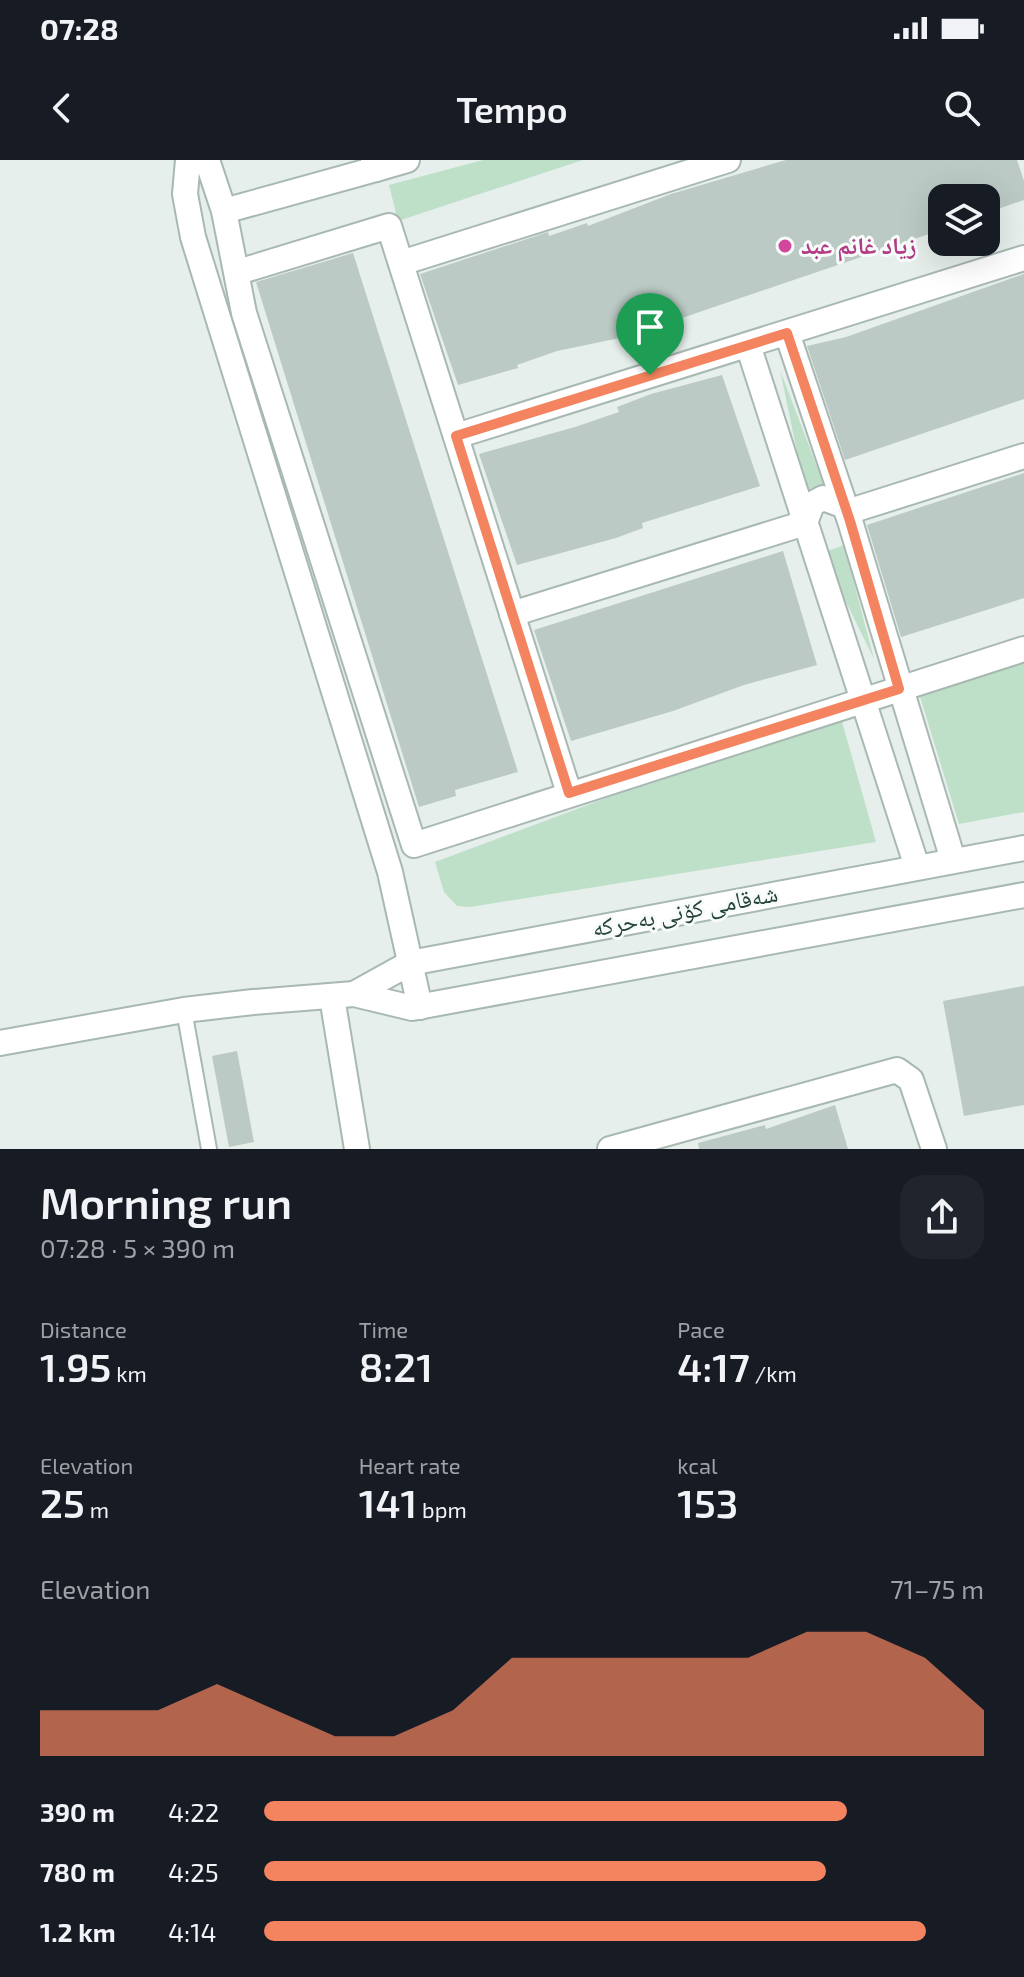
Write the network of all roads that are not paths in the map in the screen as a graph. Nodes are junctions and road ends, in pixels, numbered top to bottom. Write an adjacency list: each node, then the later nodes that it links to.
1 (188, 160): 25 (street)
2 (207, 160): 6 (street)
3 (407, 160): 5 (street)
4 (728, 160): 8 (street)
5 (374, 164): 6 (street)
6 (224, 211): 9 (street)
7 (1024, 258): 10 (street)
8 (401, 263): 9 (street); 12 (street)
9 (238, 272): 20 (street)
10 (787, 333): 11 (street); 14 (street)
11 (748, 345): 12 (street); 15 (street)
12 (456, 436): 16 (street)
13 (1024, 456): 14 (street)
14 (847, 513): 15 (street); 15 (street); 18 (street)
15 (806, 528): 16 (street); 19 (street)
16 (512, 614): 20 (street)
17 (1024, 649): 18 (street)
18 (899, 689): 19 (street); 22 (street)
19 (865, 700): 20 (street); 23 (street)
20 (569, 793)
21 (1024, 848): 22 (street, شەقامی کۆنی بەحرکە)
22 (953, 860): 23 (street, شەقامی کۆنی بەحرکە)
23 (917, 867): 25 (street, شەقامی کۆنی بەحرکە)
24 (1024, 895): 27 (street, شەقامی کۆنی بەحرکە)
25 (410, 963): 26 (street, شەقامی کۆنی بەحرکە); 27 (street)
26 (343, 995): 27 (street, شەقامی کۆنی بەحرکە); 28 (street, شەقامی کۆنی بەحرکە); 31 (street)
27 (420, 1007)
28 (184, 1010): 29 (street, شەقامی کۆنی بەحرکە); 30 (lane)
29 (0, 1043)
30 (209, 1149)
31 (357, 1149)
32 (610, 1149): 33 (street)
33 (934, 1149)

